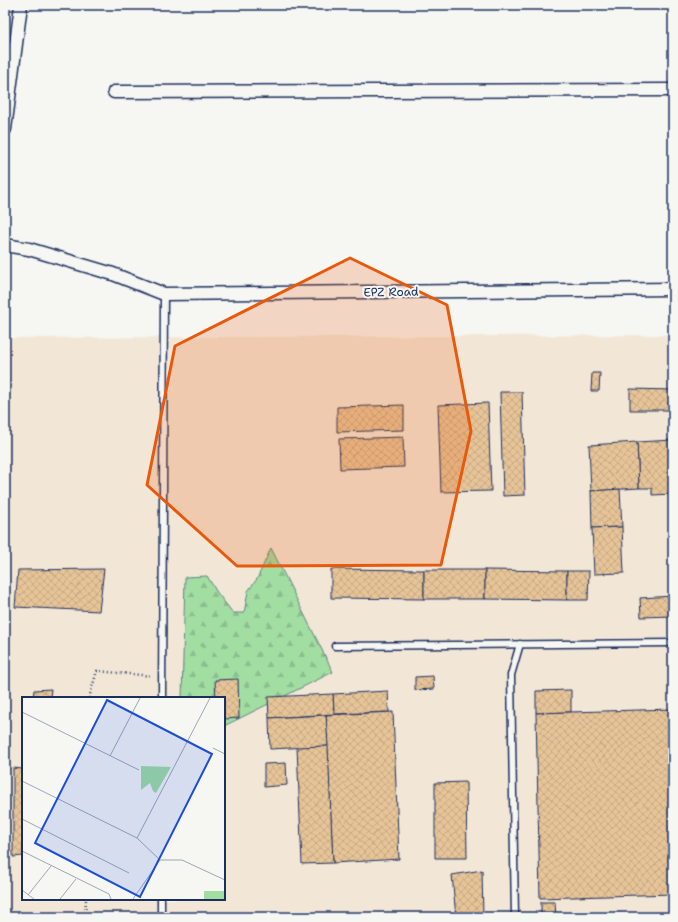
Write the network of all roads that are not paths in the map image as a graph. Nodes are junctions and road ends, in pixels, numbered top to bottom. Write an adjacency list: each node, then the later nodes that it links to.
1 (22, 5): 4 (street)
2 (673, 90): 3 (street)
3 (114, 92)
4 (5, 129)
5 (5, 245): 7 (street, EPZ Road)
6 (673, 289): 7 (street, EPZ Road)
7 (164, 294): 11 (lane)
8 (673, 643): 9 (lane)
9 (520, 644): 10 (lane); 14 (lane)
10 (335, 646)
11 (162, 697)
12 (161, 900): 13 (lane)
13 (161, 917)
14 (515, 917)

